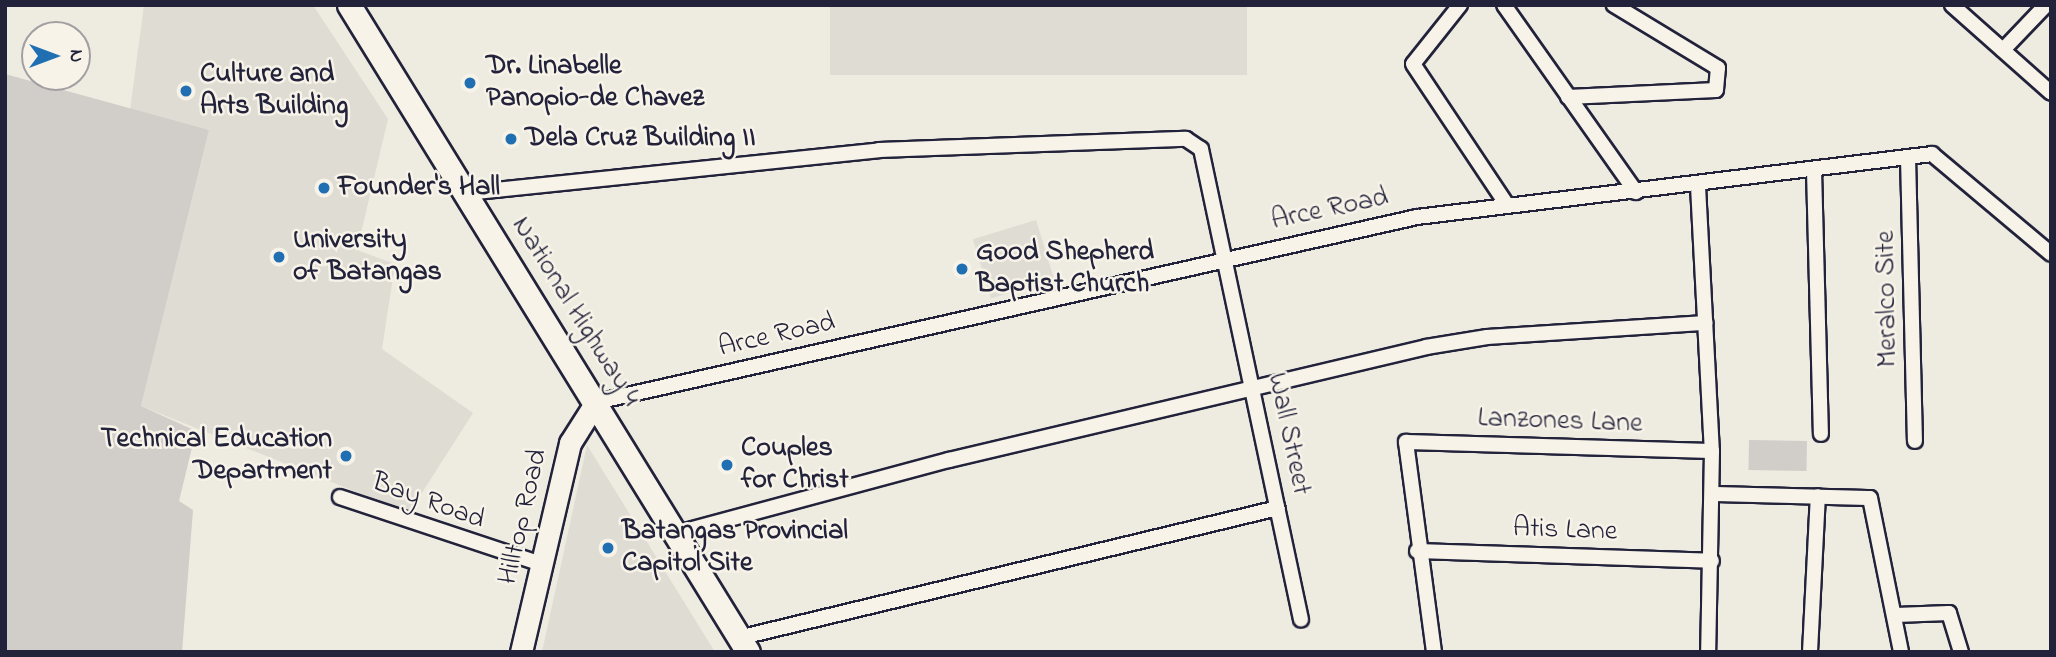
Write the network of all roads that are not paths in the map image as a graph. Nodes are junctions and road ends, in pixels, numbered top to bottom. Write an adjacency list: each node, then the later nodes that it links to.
1 (349, 5): 14 (main road, National Highway 4)
2 (1460, 5): 15 (street)
3 (1504, 5): 9 (street)
4 (1614, 5): 9 (street)
5 (1952, 5): 7 (street)
6 (2046, 5): 7 (street)
7 (2003, 50): 8 (street)
8 (2051, 93)
9 (1568, 97): 13 (street)
10 (1908, 157): 11 (street, Arce Road); 16 (street, Arce Road); 22 (street, Meralco Site)
11 (1814, 170): 12 (street, Arce Road); 21 (street)
12 (1698, 186): 13 (street, Arce Road); 18 (street)
13 (1636, 192): 15 (street, Arce Road)
14 (466, 193): 17 (street, Wall Street); 20 (main road, National Highway 4)
15 (1507, 205): 17 (street, Arce Road)
16 (2051, 254)
17 (1226, 257): 19 (street, Wall Street); 20 (street, Arce Road)
18 (1706, 323): 19 (street); 23 (street)
19 (1254, 393): 27 (street, Wall Street); 28 (street)
20 (596, 402): 28 (main road, National Highway 4); 31 (street, Hilltop Road)
21 (1821, 434)
22 (1915, 441)
23 (1712, 445): 24 (street); 29 (street, Lanzones Lane)
24 (1713, 494): 25 (street); 30 (street)
25 (1818, 496): 32 (street); 38 (street)
26 (340, 497): 31 (street, Bay Road)
27 (1278, 508): 33 (street, Wall Street); 34 (street)
28 (674, 534): 34 (main road, National Highway 4)
29 (1417, 551): 30 (street, Atis Lane); 36 (street)
30 (1712, 561): 37 (street)
31 (541, 564): 35 (street, Hilltop Road)
32 (1896, 615): 39 (street); 40 (street)
33 (1301, 620)
34 (743, 645)
35 (521, 652)
36 (1434, 652)
37 (1707, 652)
38 (1810, 652)
39 (1901, 652)
40 (1961, 652)

